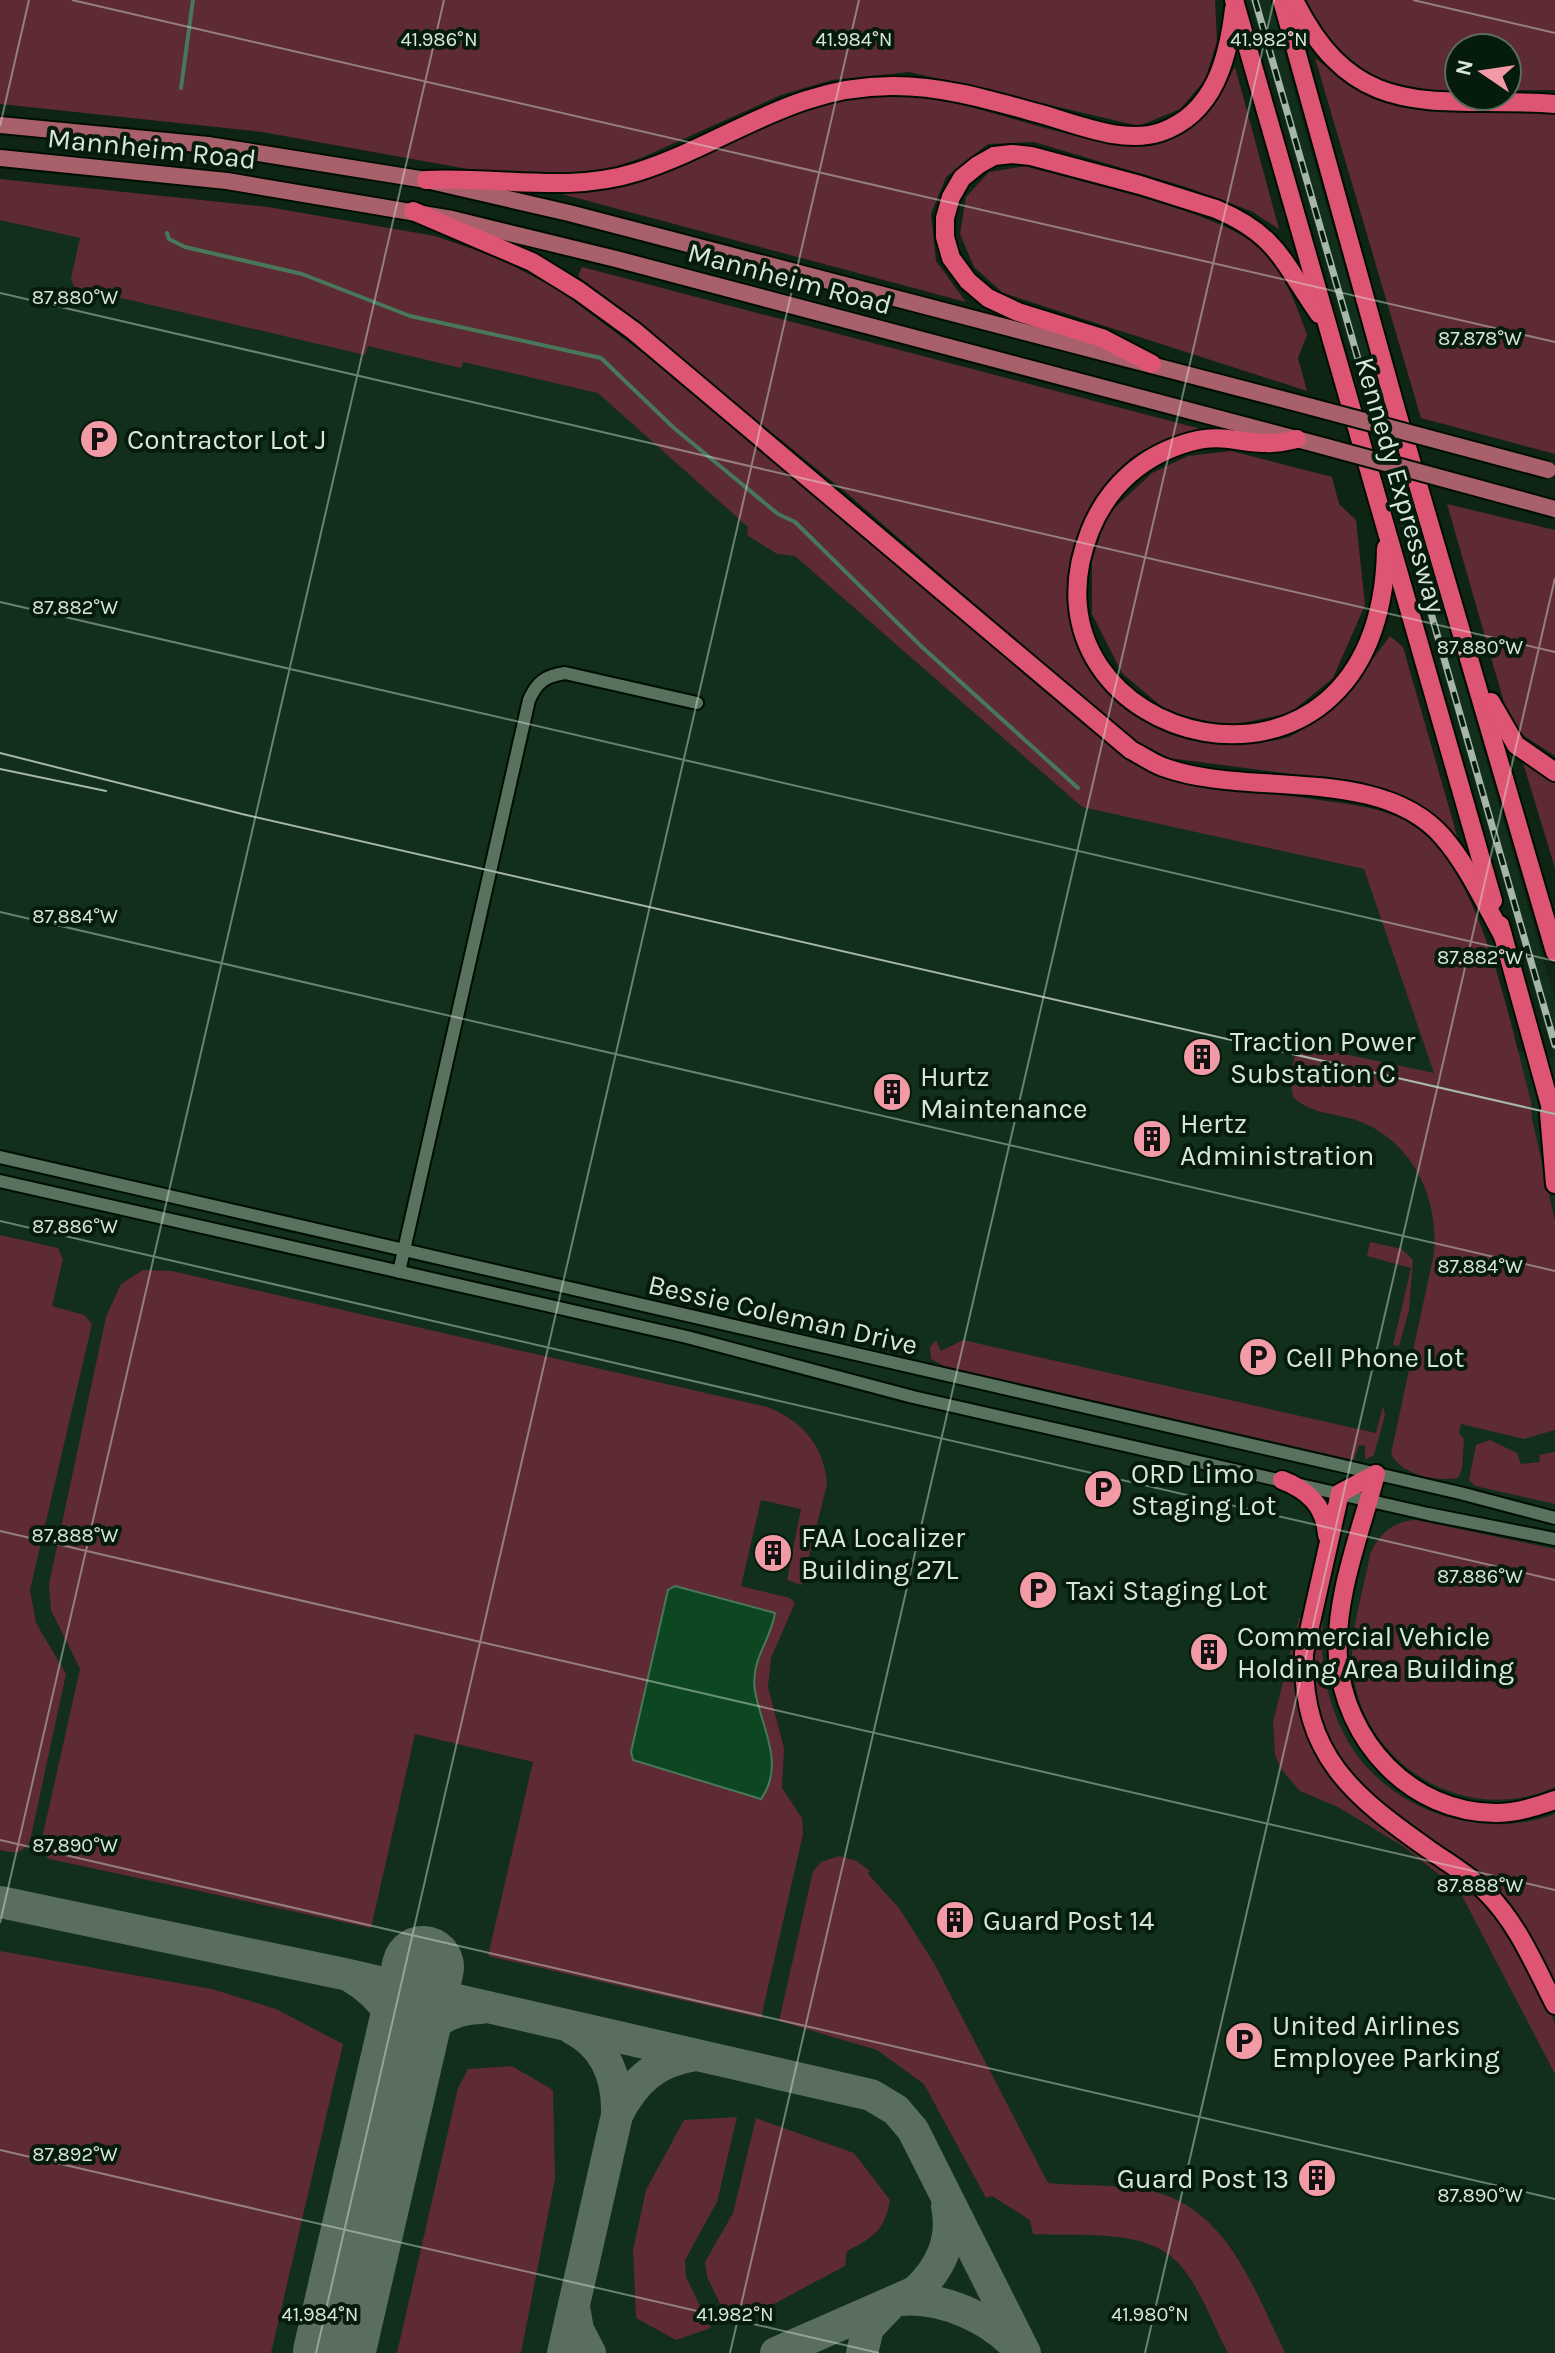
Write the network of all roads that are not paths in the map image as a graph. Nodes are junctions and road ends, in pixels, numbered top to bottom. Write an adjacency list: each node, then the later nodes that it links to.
1 (1282, 0): 17 (highway, Kennedy Expressway)
2 (1294, 0): 4 (highway)
3 (1234, 1): 9 (highway); 11 (highway, Kennedy Expressway)
4 (1555, 104)
5 (0, 117): 7 (main road)
6 (0, 125): 7 (main road, Mannheim Road)
7 (25, 127): 9 (main road, Mannheim Road)
8 (0, 158): 10 (main road, Mannheim Road)
9 (426, 180): 12 (main road, Mannheim Road)
10 (413, 211): 13 (main road, Mannheim Road); 20 (highway)
11 (1325, 323): 12 (highway); 16 (highway, Kennedy Expressway)
12 (1152, 364): 14 (main road, Mannheim Road, bridge)
13 (1297, 439): 15 (main road, Mannheim Road, bridge); 16 (highway)
14 (1552, 470)
15 (1555, 509)
16 (1383, 522): 20 (highway, Kennedy Expressway)
17 (1453, 601): 19 (highway); 21 (highway, Kennedy Expressway)
18 (697, 703): 27 (street)
19 (1555, 772)
20 (1503, 936): 22 (highway, Kennedy Expressway)
21 (1555, 952)
22 (1548, 1098): 23 (highway, Kennedy Expressway); 26 (highway)
23 (1555, 1123)
24 (0, 1157): 27 (street, Bessie Coleman Drive)
25 (0, 1181): 28 (street, Bessie Coleman Drive)
26 (1555, 1184)
27 (404, 1250): 28 (street); 29 (street, Bessie Coleman Drive)
28 (399, 1272): 30 (street, Bessie Coleman Drive)
29 (1376, 1474): 31 (highway); 32 (highway); 33 (street, Bessie Coleman Drive)
30 (1282, 1480): 31 (street, Bessie Coleman Drive); 35 (highway)
31 (1340, 1493): 32 (street, Bessie Coleman Drive); 35 (highway)
32 (1370, 1500): 34 (street, Bessie Coleman Drive); 36 (highway)
33 (1555, 1518)
34 (1555, 1539)
35 (1328, 1542): 37 (highway)
36 (1555, 1800)
37 (1555, 2005)

